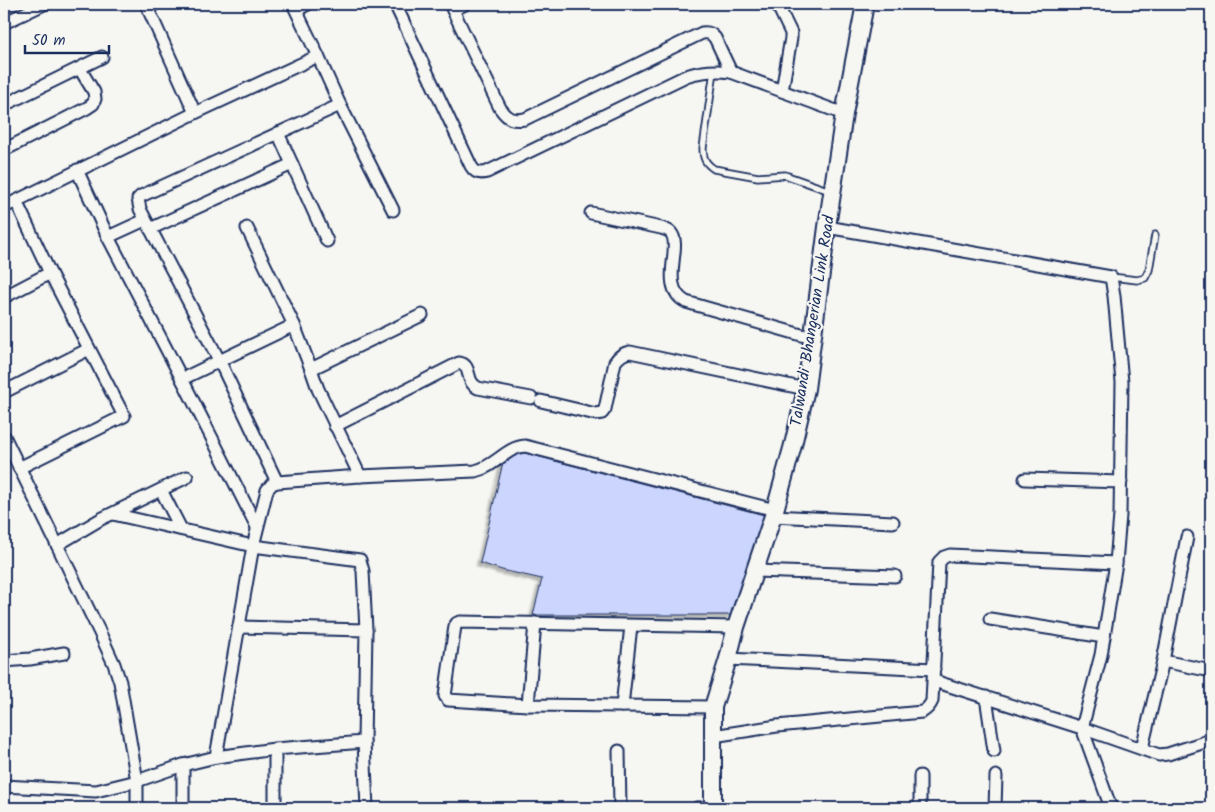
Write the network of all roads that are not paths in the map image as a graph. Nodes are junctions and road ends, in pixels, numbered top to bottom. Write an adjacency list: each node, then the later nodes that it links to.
1 (44, 4): 10 (street)
2 (146, 4): 19 (street)
3 (308, 4): 8 (street)
4 (395, 4): 14 (street)
5 (465, 4): 9 (street)
6 (777, 4): 16 (street)
7 (865, 4): 20 (street, Talwandi Bhangerian Link Road)
8 (295, 7): 11 (street)
9 (451, 7): 15 (street)
10 (4, 23)
11 (318, 56): 17 (street); 19 (street)
12 (102, 57): 13 (street)
13 (80, 69): 18 (street); 22 (street)
14 (714, 71): 15 (street); 25 (lane)
15 (731, 72): 16 (street)
16 (782, 91): 20 (street)
17 (340, 105): 21 (street); 28 (street)
18 (4, 106)
19 (195, 113): 24 (street)
20 (844, 114): 25 (street, Talwandi Bhangerian Link Road)
21 (278, 133): 23 (street); 30 (street)
22 (4, 150)
23 (292, 164): 30 (street); 35 (street)
24 (77, 170): 26 (street); 34 (street)
25 (832, 192): 31 (street, Talwandi Bhangerian Link Road)
26 (16, 201): 27 (street); 36 (street)
27 (4, 206)
28 (393, 210)
29 (591, 213): 41 (street)
30 (148, 224): 34 (street); 43 (street)
31 (827, 227): 37 (street); 41 (street, Talwandi Bhangerian Link Road)
32 (247, 228): 40 (street)
33 (1155, 235): 37 (lane)
34 (108, 238): 45 (street)
35 (327, 241)
36 (50, 273): 38 (street); 42 (street)
37 (1111, 277): 55 (street)
38 (4, 297)
39 (422, 315): 44 (street)
40 (294, 325): 43 (street); 44 (street)
41 (812, 338): 46 (street, Talwandi Bhangerian Link Road)
42 (89, 349): 47 (street); 50 (street)
43 (219, 360): 45 (street); 54 (street)
44 (311, 369): 48 (street)
45 (182, 379): 60 (street)
46 (806, 389): 48 (street); 57 (street, Talwandi Bhangerian Link Road)
47 (4, 392)
48 (335, 426): 51 (street)
49 (4, 436): 50 (street)
50 (19, 468): 63 (street)
51 (360, 476): 54 (street); 57 (street)
52 (187, 477): 56 (street)
53 (1025, 479): 55 (street)
54 (277, 482): 60 (street)
55 (1121, 482): 65 (street)
56 (161, 490): 58 (street); 61 (street)
57 (774, 513): 59 (street); 66 (street, Talwandi Bhangerian Link Road)
58 (113, 514): 61 (street); 63 (street)
59 (893, 522)
60 (257, 527): 64 (street)
61 (181, 529): 64 (street)
62 (1187, 537): 78 (street)
63 (57, 545): 97 (street)
64 (252, 546): 71 (street); 73 (street)
65 (1116, 563): 74 (street); 80 (street)
66 (755, 571): 67 (street); 72 (street, Talwandi Bhangerian Link Road)
67 (894, 576)
68 (990, 619): 74 (street)
69 (535, 623): 70 (street); 82 (street); 82 (street)
70 (630, 626): 72 (street); 83 (street)
71 (238, 627): 73 (street); 93 (street)
72 (736, 627): 76 (street, Talwandi Bhangerian Link Road)
73 (366, 630): 88 (street)
74 (1104, 637): 85 (street)
75 (64, 653): 77 (street)
76 (728, 659): 80 (street); 84 (street, Talwandi Bhangerian Link Road)
77 (4, 661)
78 (1163, 661): 79 (street); 89 (street)
79 (1211, 671)
80 (934, 675): 81 (street); 86 (street)
81 (986, 697): 85 (street); 92 (street)
82 (528, 705): 83 (street)
83 (622, 706): 84 (street)
84 (713, 707): 86 (street, Talwandi Bhangerian Link Road)
85 (1082, 728): 89 (street); 108 (street)
86 (713, 736): 105 (street, Talwandi Bhangerian Link Road)
87 (1211, 740): 89 (street)
88 (364, 742): 90 (street); 102 (street)
89 (1142, 748)
90 (275, 749): 93 (street); 101 (street)
91 (619, 751): 103 (street)
92 (994, 751)
93 (216, 757): 94 (street)
94 (183, 765): 97 (street); 100 (street)
95 (920, 776): 106 (street)
96 (996, 776): 107 (street)
97 (136, 781): 98 (street); 99 (street)
98 (4, 786)
99 (137, 808)
100 (183, 808)
101 (274, 808)
102 (367, 808)
103 (620, 808)
104 (698, 808): 105 (street)
105 (713, 808)
106 (920, 808)
107 (995, 808)
108 (1111, 808)

